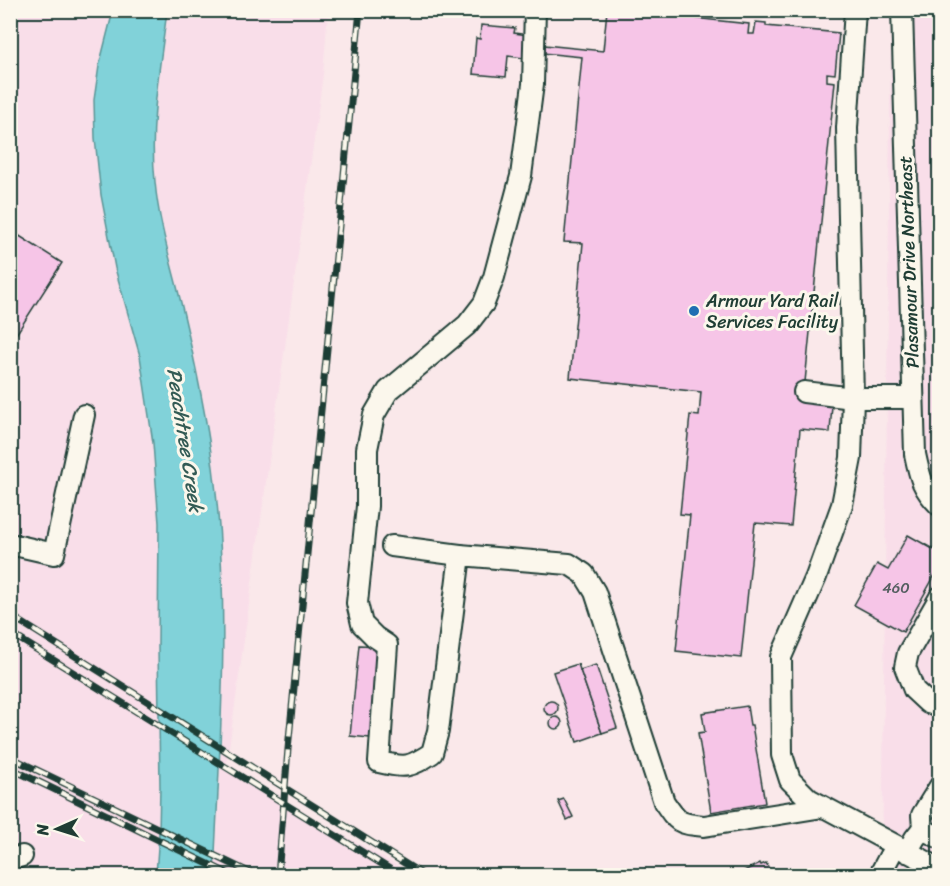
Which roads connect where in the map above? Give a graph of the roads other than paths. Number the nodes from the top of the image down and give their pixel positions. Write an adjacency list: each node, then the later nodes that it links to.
1 (535, 10): 11 (street)
2 (855, 10): 5 (street)
3 (902, 10): 6 (street, Plasamour Drive Northeast)
4 (804, 392): 5 (street)
5 (853, 398): 6 (street); 15 (street)
6 (913, 398): 8 (street, Plasamour Drive Northeast)
7 (84, 415): 9 (street)
8 (939, 506)
9 (10, 544)
10 (392, 546): 11 (street)
11 (460, 555): 15 (street)
12 (939, 597): 13 (street)
13 (939, 706)
14 (939, 786): 16 (street)
15 (823, 807): 17 (street)
16 (931, 833): 17 (street)
17 (901, 849): 18 (street); 19 (street)
18 (939, 869)
19 (879, 876)

